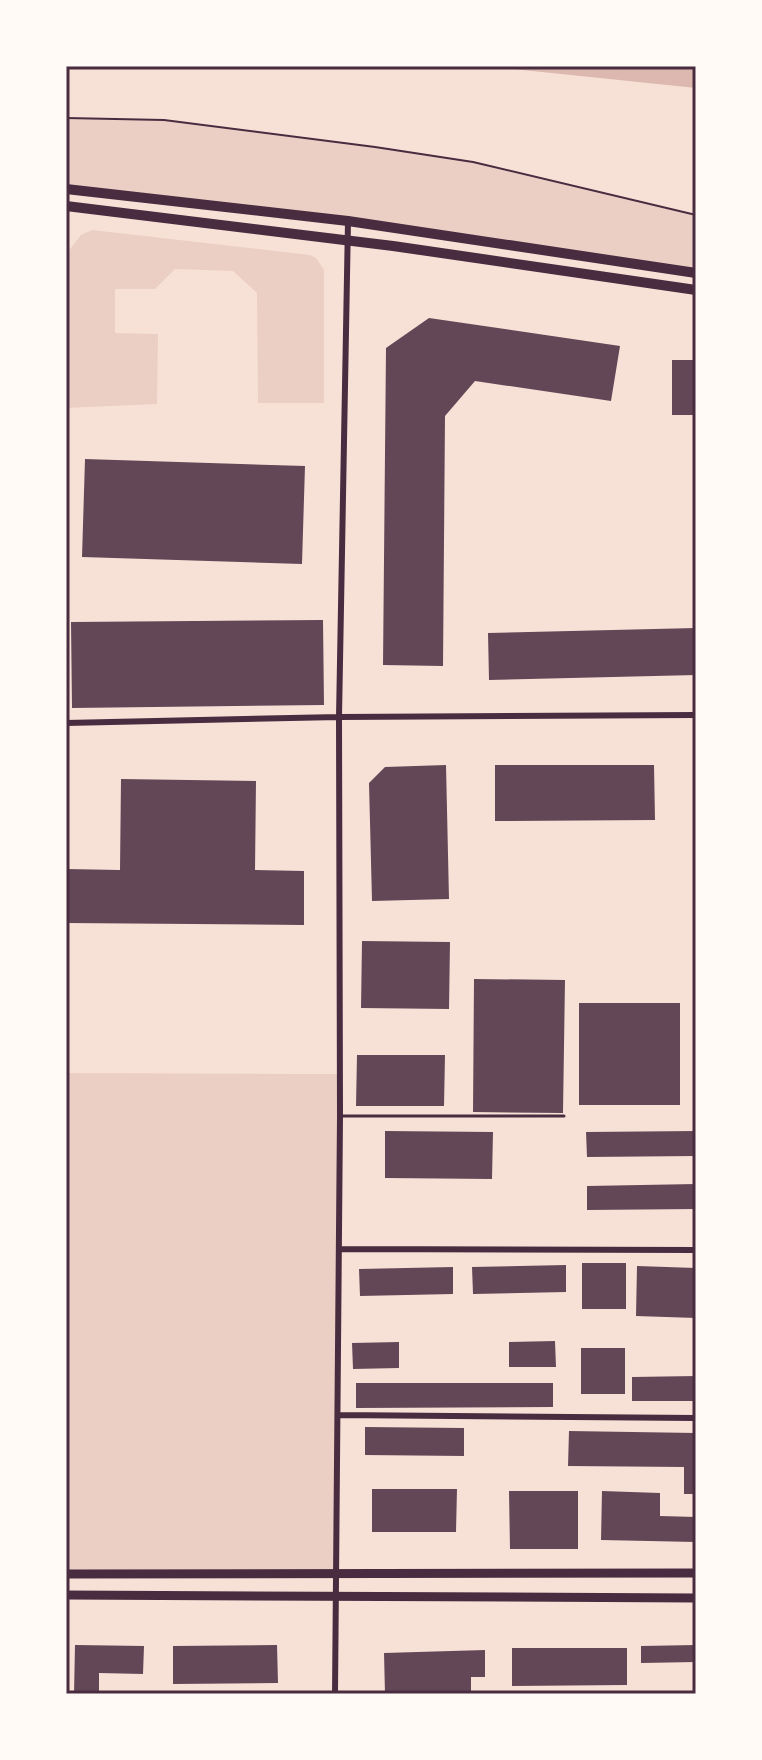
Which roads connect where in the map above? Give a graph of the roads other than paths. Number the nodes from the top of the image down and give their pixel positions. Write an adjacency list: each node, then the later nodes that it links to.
1 (66, 189): 3 (main road)
2 (66, 206): 4 (main road)
3 (348, 221): 4 (street); 5 (main road)
4 (347, 240): 6 (main road); 8 (street)
5 (696, 273)
6 (696, 290)
7 (696, 715): 8 (street)
8 (339, 717): 9 (street); 10 (street)
9 (66, 723)
10 (340, 1116): 11 (lane); 12 (street)
11 (564, 1116)
12 (339, 1249): 13 (street); 14 (street)
13 (696, 1250)
14 (338, 1415): 15 (street); 18 (street)
15 (696, 1418)
16 (696, 1573): 18 (main road)
17 (66, 1574): 18 (main road)
18 (338, 1575): 20 (street)
19 (66, 1595): 20 (main road)
20 (337, 1596): 21 (main road); 22 (street)
21 (696, 1598)
22 (335, 1694)

